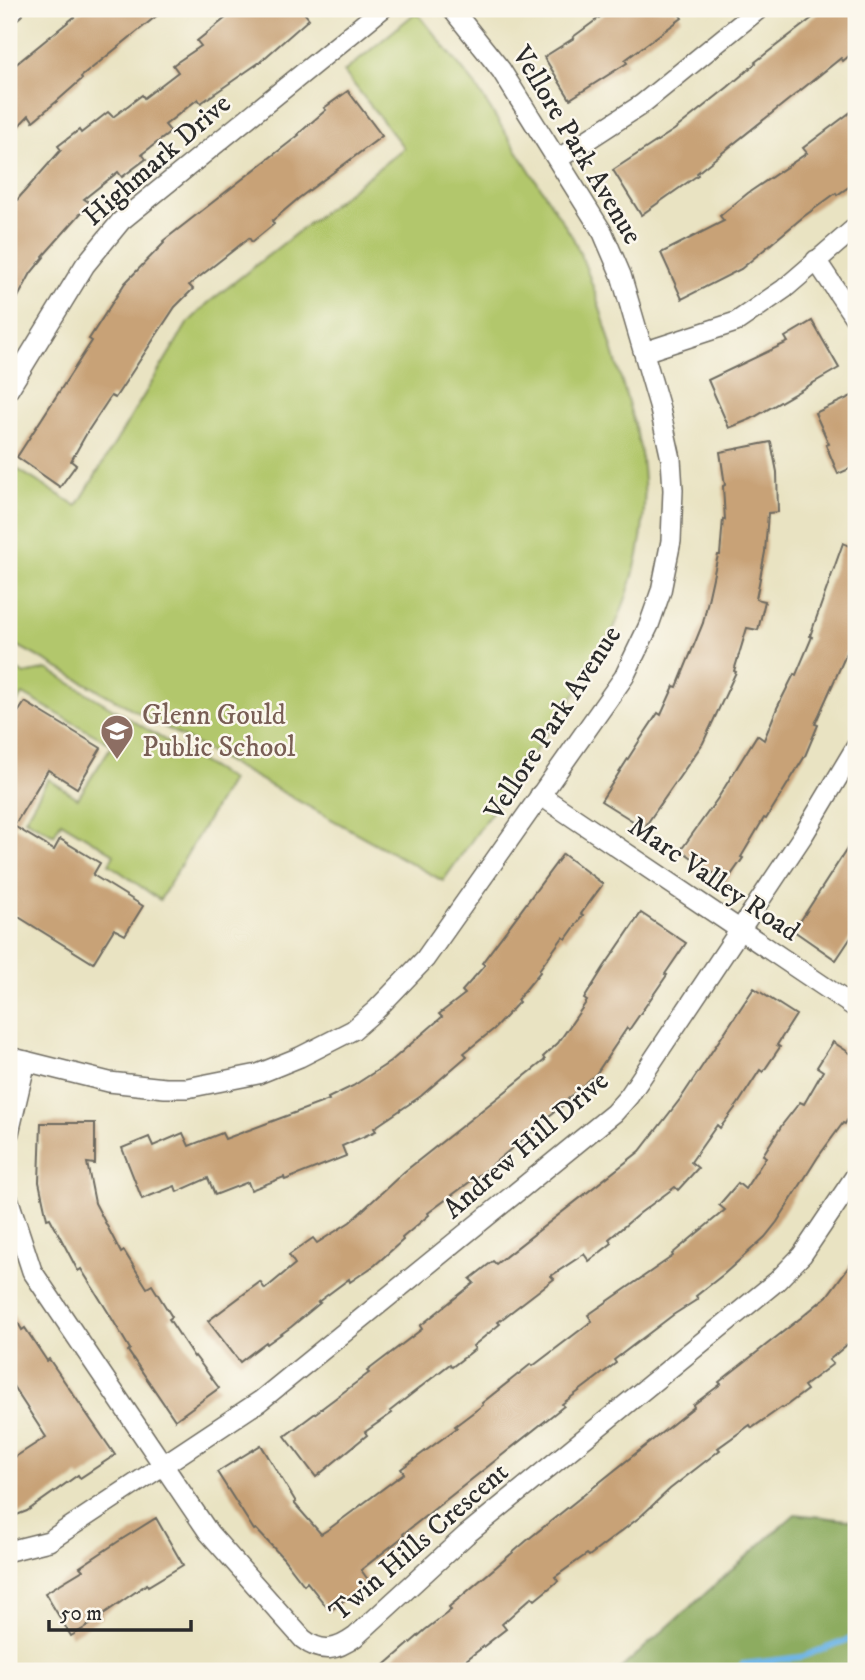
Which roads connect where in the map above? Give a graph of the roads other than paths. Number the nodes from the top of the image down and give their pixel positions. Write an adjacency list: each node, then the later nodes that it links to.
1 (14, 9): 5 (street)
2 (382, 9): 11 (street, Highmark Drive)
3 (452, 9): 6 (street, Vellore Park Avenue)
4 (759, 9): 6 (street)
5 (9, 13)
6 (558, 159): 10 (street, Vellore Park Avenue)
7 (856, 228): 8 (street)
8 (816, 260): 9 (street); 10 (street)
9 (856, 320)
10 (644, 352): 13 (street, Vellore Park Avenue)
11 (9, 389)
12 (856, 747): 14 (street, Andrew Hill Drive)
13 (540, 795): 14 (street, Marc Valley Road); 16 (street, Vellore Park Avenue)
14 (740, 930): 15 (street, Marc Valley Road); 20 (street, Andrew Hill Drive)
15 (856, 1008)
16 (17, 1059): 17 (street)
17 (9, 1133)
18 (856, 1175): 20 (street, Twin Hills Crescent)
19 (9, 1201): 20 (street, Twin Hills Crescent)
20 (164, 1464): 21 (street, Andrew Hill Drive)
21 (9, 1550)

